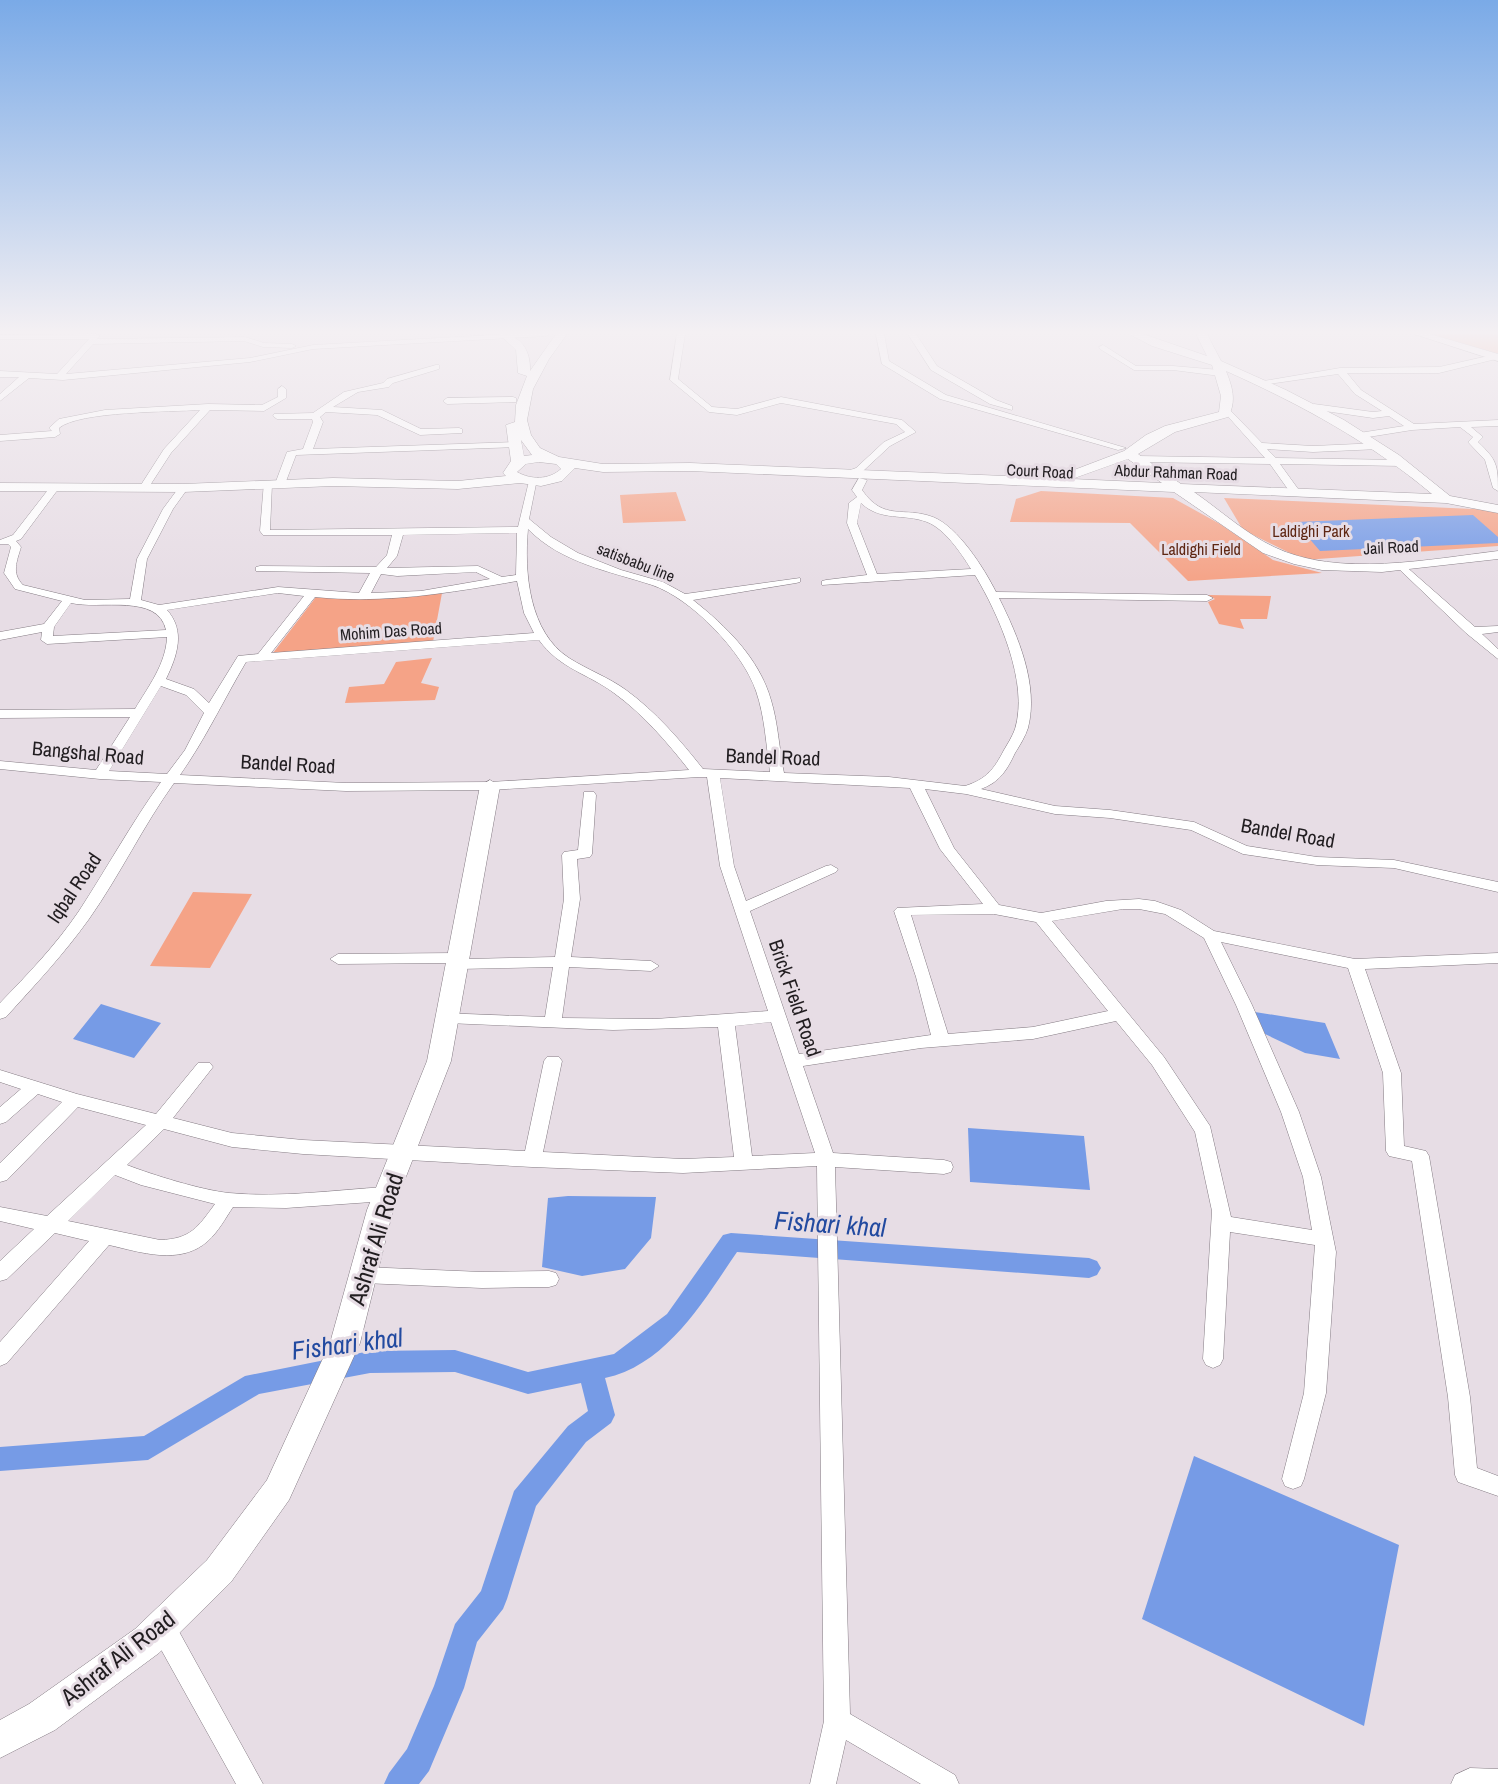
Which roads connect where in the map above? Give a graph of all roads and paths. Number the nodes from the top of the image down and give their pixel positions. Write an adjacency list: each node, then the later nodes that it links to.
1 (82, 417): 19 (street)
2 (198, 417): 38 (street)
3 (316, 417): 23 (street)
4 (390, 417): 17 (street)
5 (511, 417): 20 (main road)
6 (522, 417): 25 (main road)
7 (874, 417): 29 (street)
8 (1011, 417): 24 (street)
9 (1040, 417): 24 (street)
10 (1218, 417): 24 (main road)
11 (1234, 417): 22 (street)
12 (1332, 417): 18 (main road)
13 (1396, 417): 16 (street)
14 (1498, 423): 15 (street)
15 (1464, 426): 16 (street); 40 (street)
16 (1412, 427): 18 (street)
17 (459, 431)
18 (1362, 435): 21 (main road)
19 (0, 438)
20 (516, 445): 23 (street); 27 (main road)
21 (1379, 446): 22 (street); 28 (main road)
22 (1261, 447): 26 (street)
23 (307, 451): 35 (street)
24 (1131, 453): 26 (street); 34 (main road); 41 (main road, Jail Road)
25 (560, 461): 27 (main road); 29 (main road, Abdur Rahman Road); 30 (main road)
26 (1273, 461): 28 (street); 42 (street)
27 (518, 462): 31 (main road)
28 (1403, 464): 44 (main road)
29 (848, 474): 34 (main road, Abdur Rahman Road)
30 (559, 477): 32 (main road, Court Road); 33 (main road, Court Road)
31 (519, 479): 33 (main road, Court Road); 35 (main road, Court Road)
32 (862, 480): 43 (street); 45 (main road, Court Road)
33 (534, 481): 47 (street)
34 (1048, 483): 41 (main road, Abdur Rahman Road)
35 (273, 484): 39 (main road, Court Road); 48 (street)
36 (0, 487): 37 (main road, Court Road)
37 (54, 488): 38 (main road, Court Road); 49 (street)
38 (144, 488): 39 (main road, Court Road)
39 (183, 488): 66 (street)
40 (1498, 488): 46 (street)
41 (1179, 489): 42 (main road, Abdur Rahman Road); 45 (main road, Jail Road)
42 (1296, 493): 44 (main road, Abdur Rahman Road)
43 (861, 499): 54 (street); 56 (street)
44 (1446, 499): 46 (main road, Abdur Rahman Road)
45 (1195, 501): 51 (main road, Jail Road)
46 (1494, 508)
47 (524, 525): 48 (street); 55 (street); 63 (street, satisbabu line)
48 (398, 534): 53 (street)
49 (5, 541): 65 (street)
50 (1498, 555): 51 (main road, Jail Road)
51 (1405, 568): 70 (street)
52 (260, 569): 53 (street)
53 (377, 572): 58 (street); 62 (street)
54 (977, 572): 56 (street); 61 (street)
55 (521, 577): 58 (street); 73 (street)
56 (873, 578): 59 (street)
57 (796, 580): 63 (street)
58 (502, 581): 62 (street)
59 (826, 583)
60 (312, 593): 62 (street); 67 (street); 75 (street)
61 (992, 595): 64 (street); 87 (street)
62 (363, 597)
63 (682, 598): 83 (street, satisbabu line)
64 (1207, 598)
65 (68, 600): 66 (street); 68 (street)
66 (135, 602): 67 (street)
67 (159, 608): 71 (street)
68 (48, 627): 71 (street); 72 (street)
69 (1498, 629): 70 (street)
70 (1470, 631): 74 (street)
71 (172, 633): 76 (street)
72 (0, 636)
73 (543, 636): 75 (street, Mohim Das Road); 81 (street)
74 (1498, 655)
75 (262, 657): 79 (street, Mohim Das Road)
76 (159, 680): 77 (street); 79 (street)
77 (138, 713): 78 (street); 82 (street)
78 (0, 714)
79 (211, 714): 84 (street)
80 (0, 765): 82 (street, Bangshal Road)
81 (706, 774): 83 (street, Bandel Road); 86 (street, Bandel Road); 91 (street, Brick Field Road)
82 (100, 775): 84 (street, Bangshal Road)
83 (778, 776): 85 (street, Bandel Road)
84 (173, 778): 86 (street, Bandel Road); 101 (street, Iqbal Road)
85 (916, 785): 87 (street, Bandel Road); 92 (street)
86 (490, 786): 97 (main road, Ashraf Ali Road)
87 (966, 790): 90 (street, Bandel Road)
88 (589, 795): 98 (street)
89 (831, 869): 91 (street)
90 (1498, 887)
91 (742, 909): 103 (street, Brick Field Road)
92 (994, 909): 93 (street); 107 (street)
93 (1041, 918): 94 (street); 102 (street)
94 (1210, 935): 99 (street); 129 (street)
95 (1498, 958): 99 (street)
96 (338, 959): 97 (street)
97 (457, 961): 98 (street); 104 (main road, Ashraf Ali Road)
98 (563, 962): 100 (street); 105 (street)
99 (1355, 964): 136 (street)
100 (651, 966)
101 (0, 1013)
102 (1120, 1014): 107 (street); 126 (street)
103 (779, 1016): 106 (street); 109 (street, Brick Field Road)
104 (447, 1017): 105 (street); 116 (main road, Ashraf Ali Road)
105 (553, 1022): 106 (street)
106 (726, 1023): 119 (street)
107 (941, 1040): 109 (street)
108 (553, 1061): 118 (street)
109 (795, 1061): 117 (street, Brick Field Road)
110 (204, 1067): 115 (street)
111 (0, 1076): 112 (street)
112 (35, 1087): 113 (street); 114 (street)
113 (75, 1100): 115 (street); 122 (street)
114 (0, 1117)
115 (160, 1122): 116 (street); 120 (street)
116 (405, 1151): 118 (street); 123 (main road, Ashraf Ali Road)
117 (826, 1159): 119 (street); 121 (street); 138 (street, Brick Field Road)
118 (532, 1160): 119 (street)
119 (744, 1163)
120 (114, 1167): 124 (street); 127 (street)
121 (944, 1167)
122 (0, 1175)
123 (386, 1194): 124 (street); 131 (main road, Ashraf Ali Road)
124 (228, 1200): 128 (street)
125 (0, 1214): 127 (street)
126 (1221, 1222): 129 (street); 134 (street)
127 (52, 1226): 128 (street); 130 (street)
128 (104, 1237): 133 (street)
129 (1323, 1239): 135 (street)
130 (0, 1273)
131 (363, 1275): 132 (street); 137 (main road, Ashraf Ali Road)
132 (549, 1279)
133 (0, 1357)
134 (1213, 1359)
135 (1293, 1479)
136 (1498, 1486)
137 (162, 1626): 139 (main road, Ashraf Ali Road); 141 (street)
138 (837, 1721): 142 (street, Brick Field Road); 143 (street)
139 (0, 1740)
140 (1498, 1782): 144 (street)
141 (250, 1784)
142 (823, 1784)
143 (946, 1784)
144 (1464, 1784)

